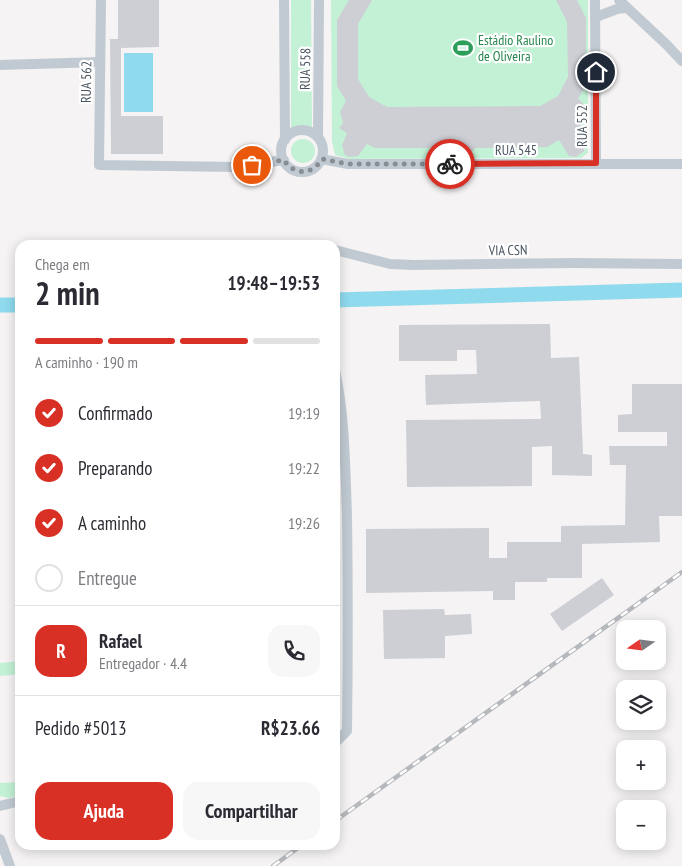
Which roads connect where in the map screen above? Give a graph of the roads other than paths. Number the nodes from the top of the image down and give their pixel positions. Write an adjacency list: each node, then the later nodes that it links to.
1 (101, 0): 8 (street, RUA 562)
2 (284, 0): 11 (street)
3 (319, 0): 10 (street, RUA 558)
4 (596, 0): 6 (street, RUA 552)
5 (622, 4): 6 (street); 7 (street)
6 (596, 17): 14 (street, RUA 552)
7 (682, 61)
8 (100, 62): 9 (street); 13 (street, RUA 562)
9 (0, 65)
10 (318, 138): 11 (street); 12 (street)
11 (285, 140): 13 (street)
12 (322, 159): 13 (street); 14 (street, RUA 545)
13 (284, 160)
14 (596, 163): 15 (street, RUA 545)
15 (682, 164)
16 (340, 251): 17 (street, VIA CSN)
17 (682, 264)
18 (340, 392): 19 (street)
19 (340, 738)
20 (15, 802): 21 (street)
21 (0, 806)
22 (0, 839): 23 (street)
23 (10, 866)

